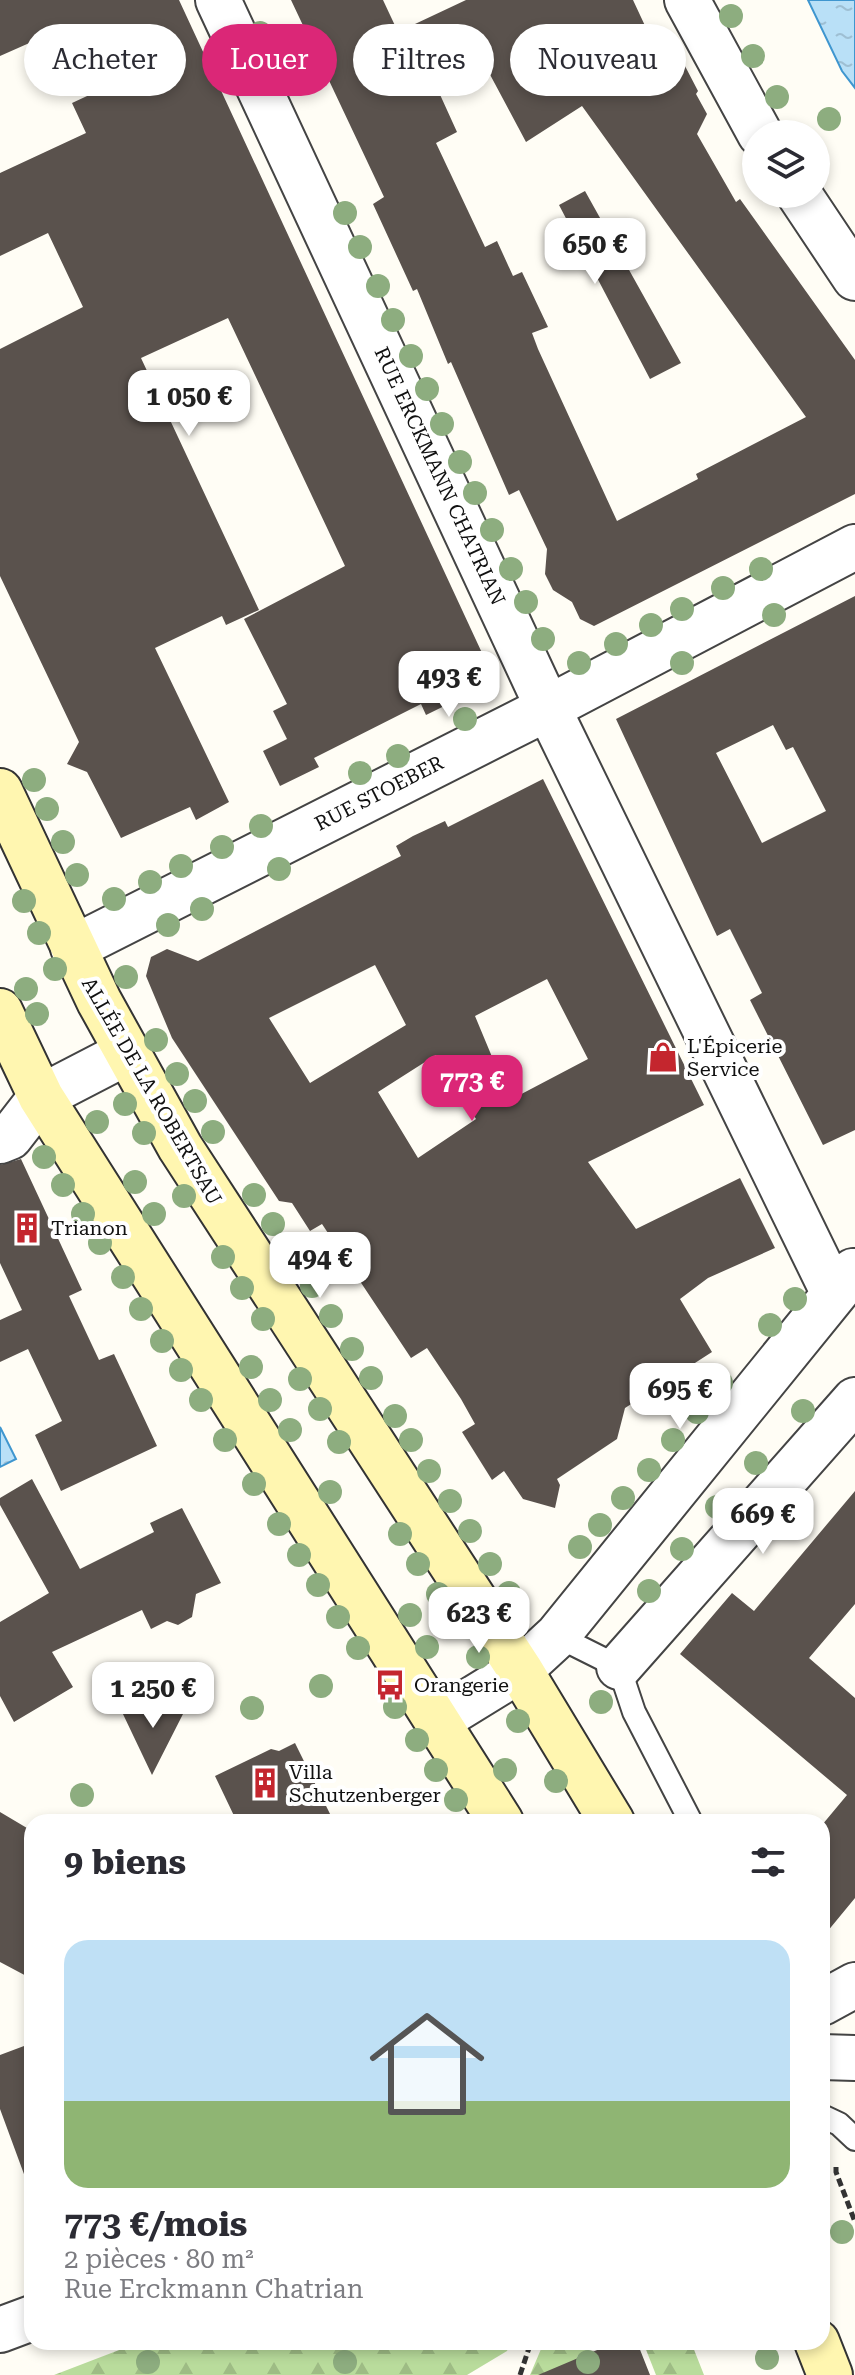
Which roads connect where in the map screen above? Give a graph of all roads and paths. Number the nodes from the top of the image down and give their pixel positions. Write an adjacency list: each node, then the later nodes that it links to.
1 (218, 0): 7 (street, RUE ERCKMANN CHATRIAN)
2 (687, 0): 3 (street)
3 (752, 120)
4 (808, 208): 5 (street)
5 (855, 278)
6 (855, 547): 7 (street, RUE STOEBER)
7 (548, 708): 9 (street, RUE STOEBER); 14 (street, RUE ERCKMANN CHATRIAN)
8 (0, 791): 9 (main road, ALLÉE DE LA ROBERTSAU)
9 (73, 948): 11 (main road, ALLÉE DE LA ROBERTSAU)
10 (0, 1011): 12 (main road)
11 (126, 1053): 12 (street); 18 (main road, ALLÉE DE LA ROBERTSAU)
12 (21, 1095): 13 (street); 19 (main road)
13 (0, 1141)
14 (845, 1282): 16 (street)
15 (855, 1400): 17 (street)
16 (557, 1636): 17 (lane); 18 (street)
17 (619, 1667): 22 (lane)
18 (520, 1670): 19 (street); 21 (main road, ALLÉE DE LA ROBERTSAU)
19 (437, 1721): 20 (main road)
20 (496, 1814)
21 (607, 1814)
22 (687, 1814)
23 (855, 1985): 24 (street)
24 (830, 1999)
25 (830, 2057): 26 (street)
26 (855, 2058)
27 (830, 2120): 28 (lane)
28 (855, 2139)
29 (24, 2321): 30 (street)
30 (0, 2330)
31 (528, 2350): 33 (path)
32 (820, 2350): 34 (main road)
33 (520, 2375)
34 (830, 2375)

